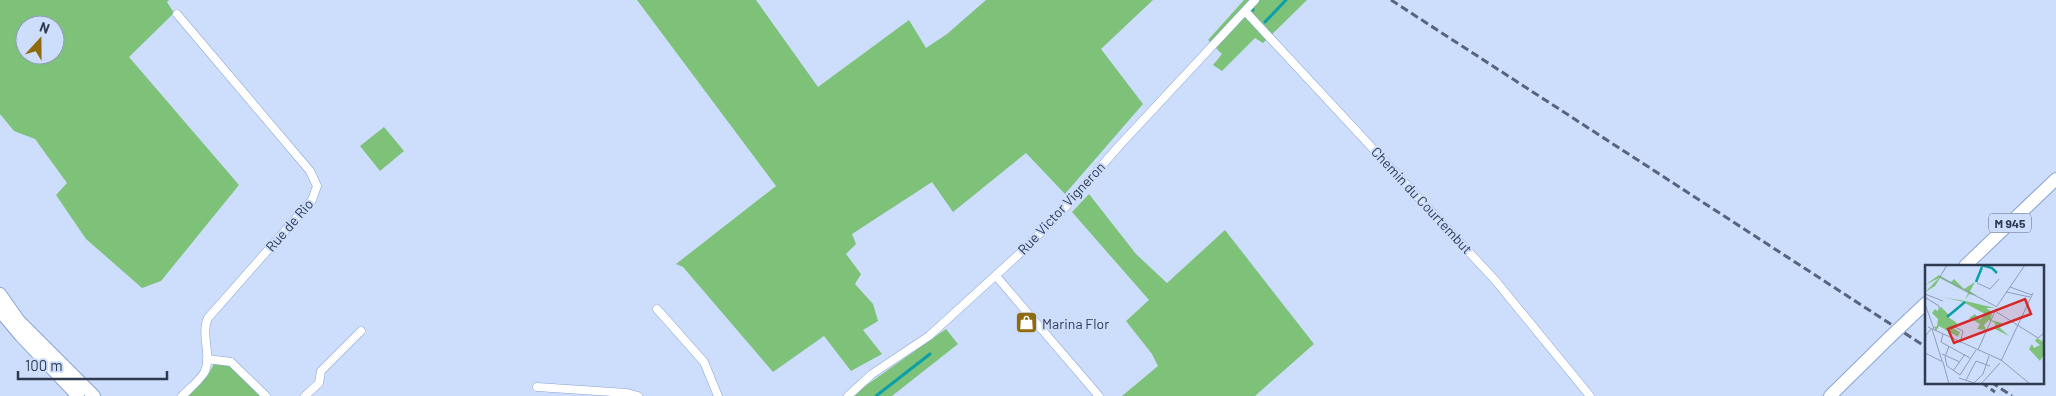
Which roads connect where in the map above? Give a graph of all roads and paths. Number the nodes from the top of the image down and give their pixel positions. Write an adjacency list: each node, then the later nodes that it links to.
1 (1255, 0): 2 (street, Rue Victor Vigneron)
2 (1245, 11): 6 (street, Rue Victor Vigneron); 23 (street, Chemin du Courtembut)
3 (177, 14): 12 (street, Rue de Rio)
4 (2056, 179): 5 (main road, M 945)
5 (1966, 265)
6 (996, 276): 21 (street, Rue Victor Vigneron); 22 (street)
7 (0, 294): 15 (main road)
8 (1925, 304): 24 (main road, bridge)
9 (657, 309): 20 (street)
10 (0, 311): 14 (main road)
11 (361, 331): 18 (street)
12 (207, 359): 16 (street, Rue de Rio); 17 (street)
13 (537, 387): 19 (street)
14 (78, 396)
15 (94, 396)
16 (182, 396)
17 (266, 396)
18 (305, 396)
19 (638, 396)
20 (718, 396)
21 (848, 396)
22 (1099, 396)
23 (1590, 396)
24 (1830, 396)

